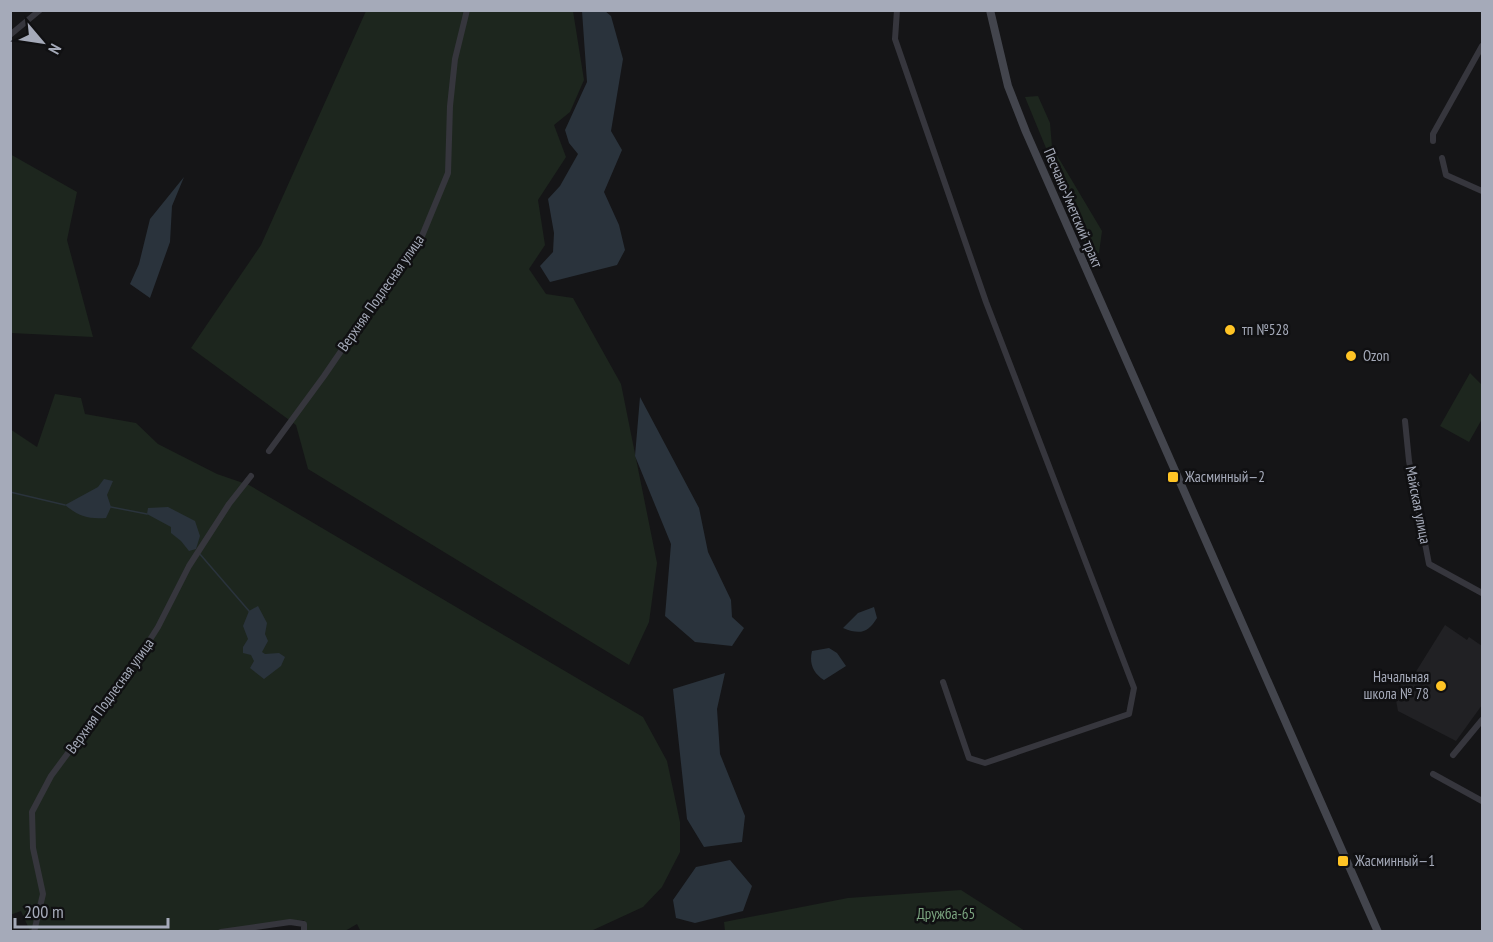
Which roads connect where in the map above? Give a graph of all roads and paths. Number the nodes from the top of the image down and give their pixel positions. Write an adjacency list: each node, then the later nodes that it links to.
1 (40, 10): 5 (street)
2 (467, 10): 11 (street, Верхняя Подлесная улица)
3 (897, 10): 14 (street)
4 (990, 10): 22 (main road, Песчано-Уметский тракт)
5 (10, 35)
6 (1482, 46): 7 (street)
7 (1433, 141)
8 (1442, 158): 9 (street)
9 (1482, 191)
10 (1405, 421): 13 (street, Майская улица)
11 (268, 452)
12 (251, 476): 19 (street, Верхняя Подлесная улица)
13 (1482, 593)
14 (943, 682)
15 (1482, 720): 16 (street)
16 (1453, 755)
17 (1433, 774): 18 (street)
18 (1482, 801)
19 (34, 932)
20 (221, 932): 21 (street)
21 (304, 932)
22 (1378, 932)

